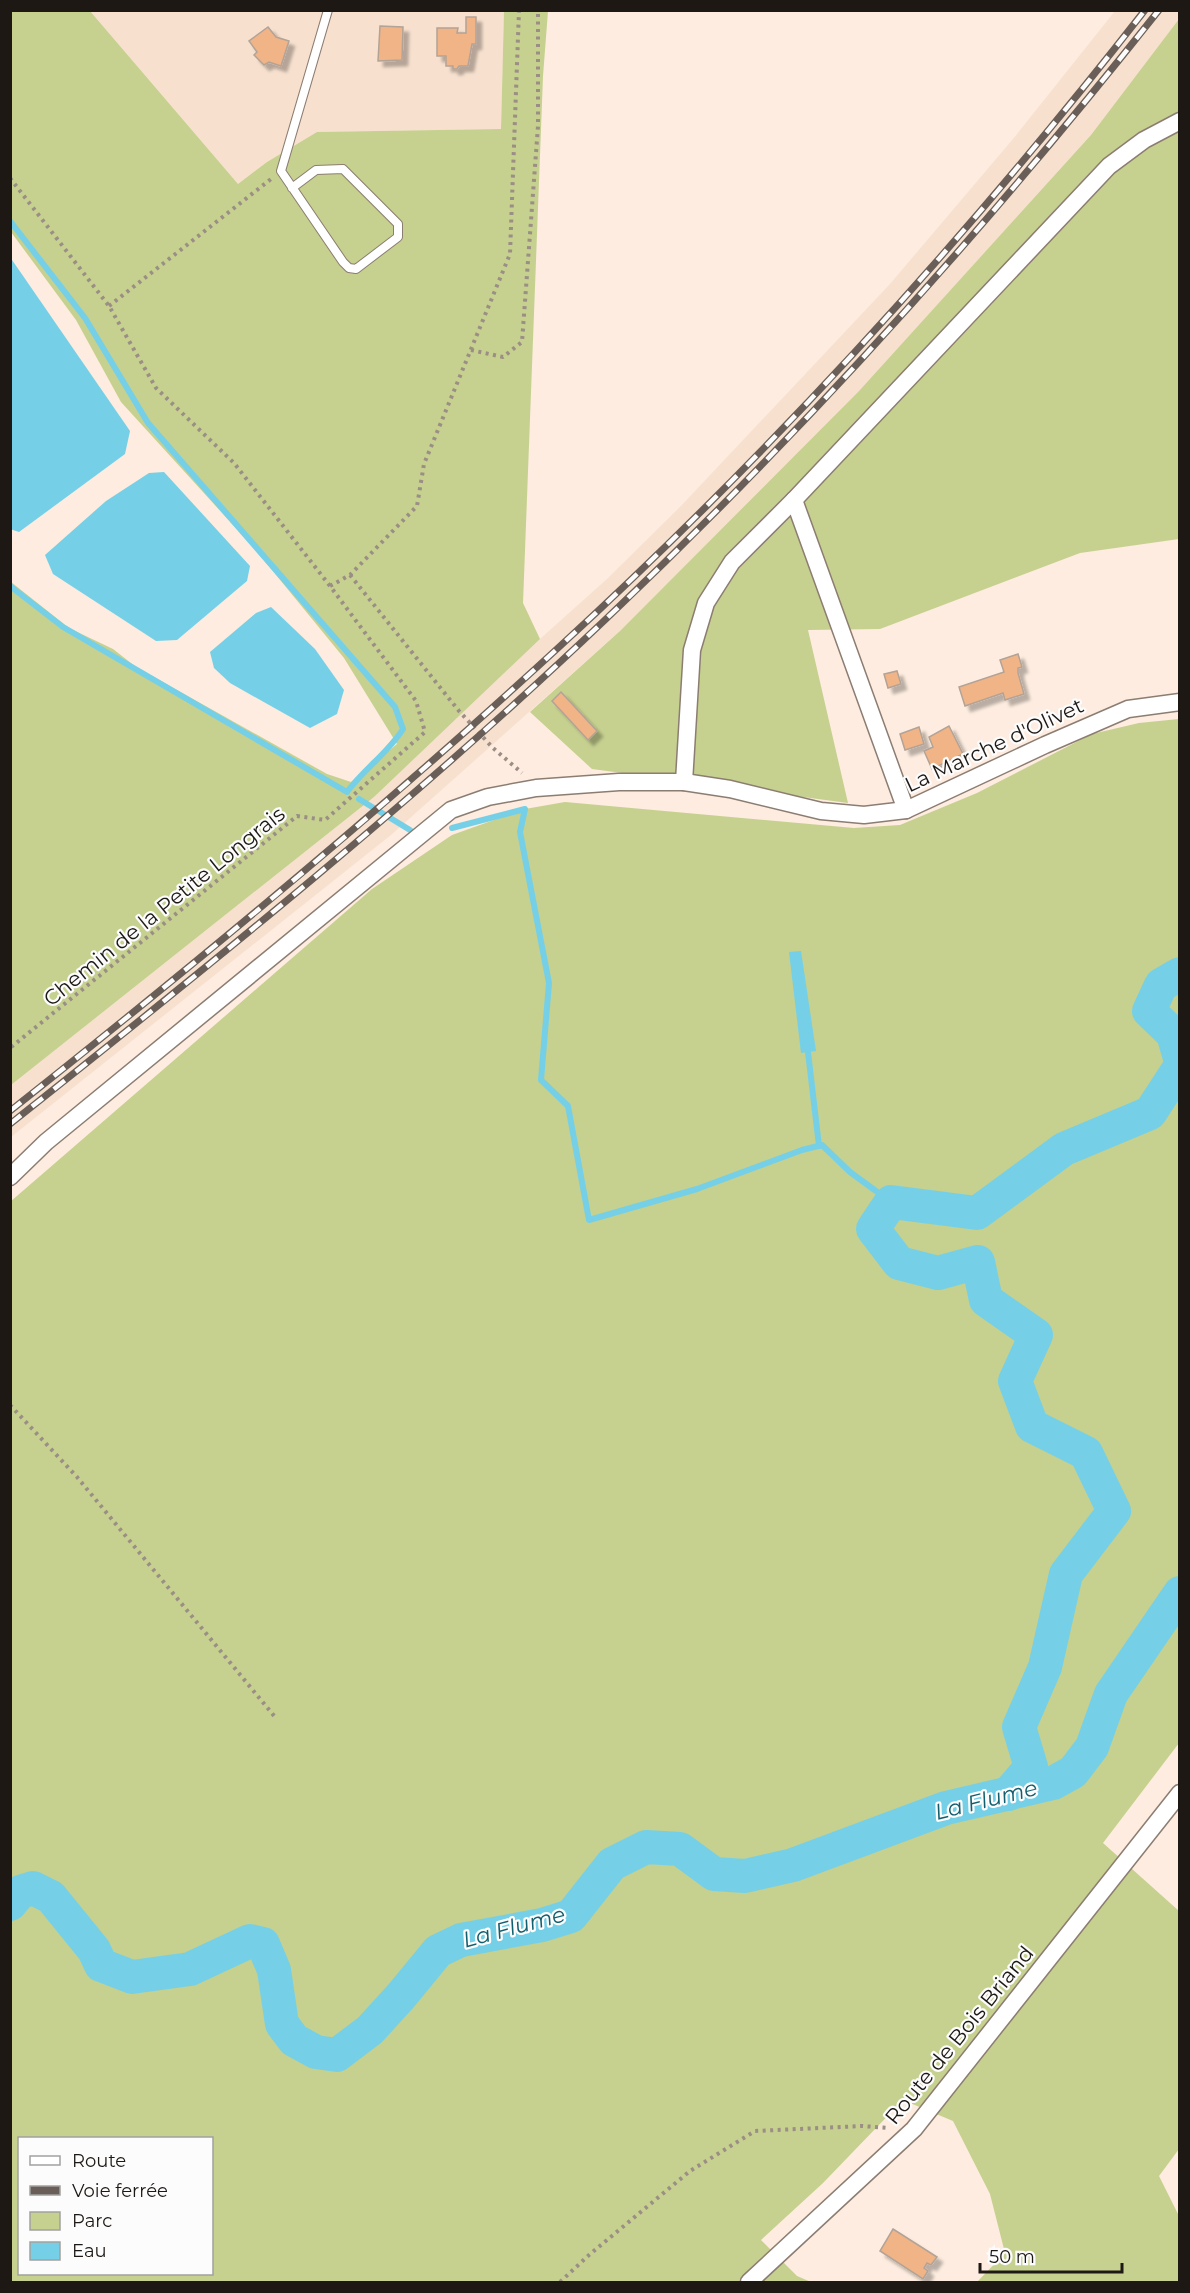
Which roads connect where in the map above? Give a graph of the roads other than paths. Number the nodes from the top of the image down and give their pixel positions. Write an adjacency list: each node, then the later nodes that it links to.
1 (328, 10): 3 (lane)
2 (1179, 121): 4 (street)
3 (292, 188): 3 (lane)
4 (794, 500): 6 (street); 7 (street)
5 (1179, 702): 7 (street, La Marche d'Olivet)
6 (684, 782): 7 (street, La Marche d'Olivet); 8 (street, La Marche d'Olivet)
7 (906, 810)
8 (10, 1177)
9 (1179, 1793): 10 (street, Route de Bois Briand)
10 (749, 2283)

